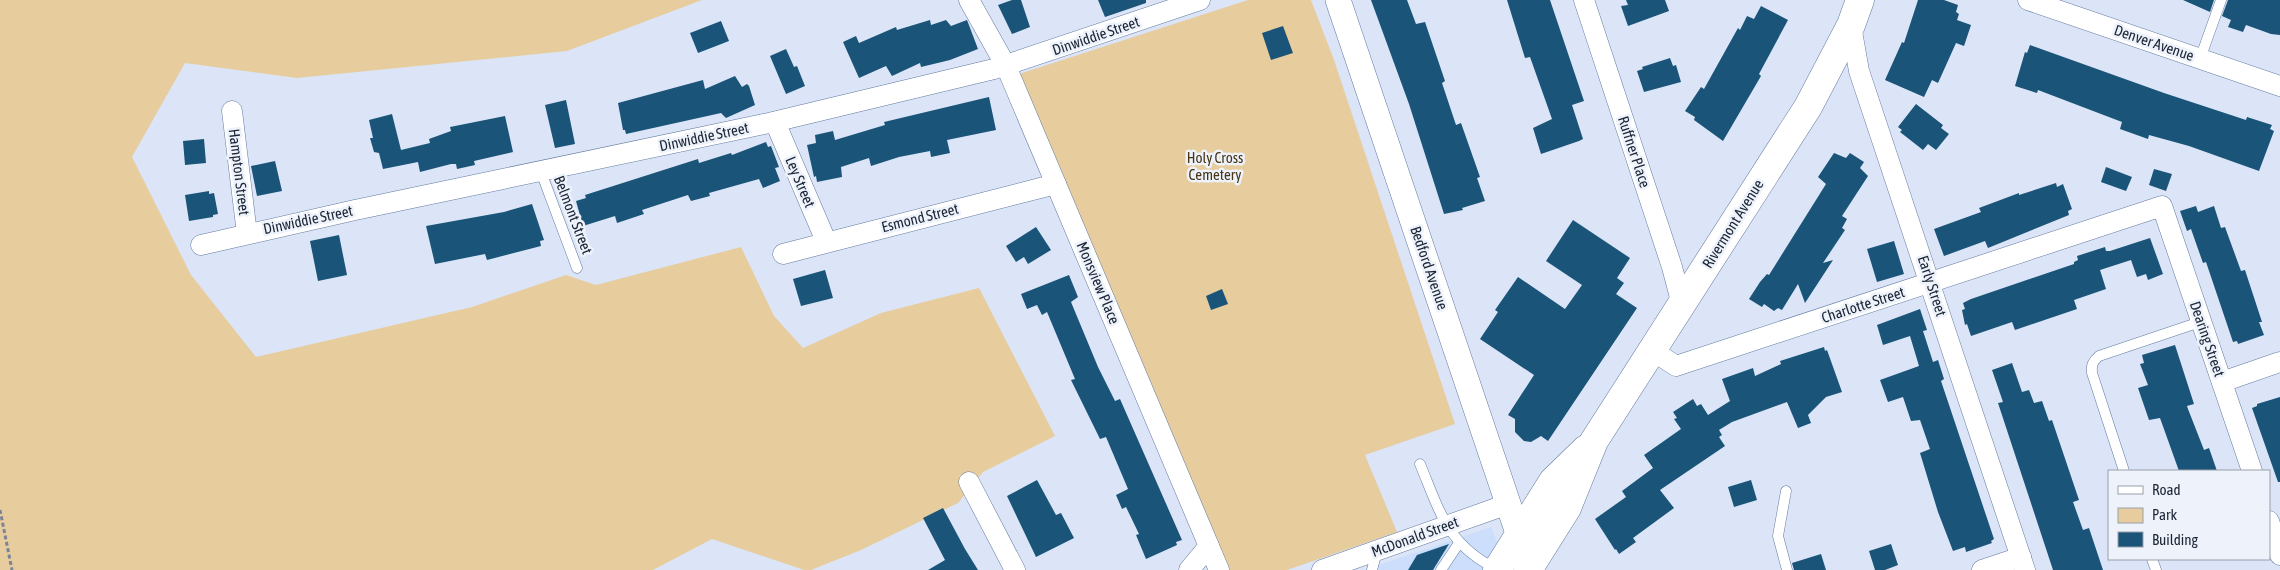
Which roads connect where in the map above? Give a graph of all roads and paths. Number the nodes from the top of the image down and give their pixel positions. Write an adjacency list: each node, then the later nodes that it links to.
1 (969, 0): 9 (street, Monsview Place)
2 (1200, 0): 9 (street, Dinwiddie Street)
3 (1338, 0): 33 (street, Bedford Avenue)
4 (1584, 0): 22 (street, Ruffner Place)
5 (2030, 0): 8 (street, Denver Avenue)
6 (2221, 0): 8 (lane)
7 (1852, 8): 21 (street, Early Street); 22 (main road, Rivermont Avenue)
8 (2200, 59): 10 (street, Denver Avenue)
9 (1006, 66): 12 (street, Dinwiddie Street); 14 (street, Monsview Place)
10 (2280, 86)
11 (232, 111): 16 (street, Hampton Street)
12 (775, 122): 13 (street, Dinwiddie Street); 17 (street, Ley Street)
13 (541, 172): 16 (street, Dinwiddie Street); 20 (lane, Belmont Street)
14 (1056, 184): 17 (street, Esmond Street); 39 (street, Monsview Place)
15 (2162, 206): 21 (street, Charlotte Street); 23 (street, Dearing Street)
16 (247, 234): 18 (street, Dinwiddie Street)
17 (826, 241): 19 (street, Esmond Street)
18 (201, 245)
19 (784, 254)
20 (577, 268)
21 (1931, 282): 24 (street, Charlotte Street); 42 (street, Early Street)
22 (1682, 305): 24 (main road, Rivermont Avenue)
23 (2200, 322): 26 (street, Dearing Street); 29 (lane)
24 (1653, 351): 27 (main road, Rivermont Avenue)
25 (2280, 362): 26 (street)
26 (2222, 382): 30 (street, Dearing Street)
27 (1586, 449): 37 (main road, Rivermont Avenue); 44 (main road, Rivermont Avenue)
28 (1420, 464): 36 (lane)
29 (2124, 470)
30 (2252, 470)
31 (969, 482): 46 (street)
32 (1786, 492): 51 (lane)
33 (1508, 504): 36 (street, McDonald Street); 37 (street, Bedford Avenue)
34 (0, 510): 45 (path)
35 (2270, 524): 40 (street)
36 (1446, 526): 38 (lane); 41 (street, McDonald Street)
37 (1519, 536): 43 (main road, Rivermont Avenue)
38 (1459, 543): 43 (lane); 50 (lane)
39 (1209, 546): 47 (street); 48 (street, Monsview Place)
40 (2280, 555)
41 (1374, 560): 49 (street, McDonald Street)
42 (2023, 563): 52 (street)
43 (1488, 568)
44 (1529, 569)
45 (12, 570)
46 (1015, 570)
47 (1189, 570)
48 (1219, 570)
49 (1322, 570)
50 (1441, 570)
51 (1787, 570)
52 (1982, 570)

